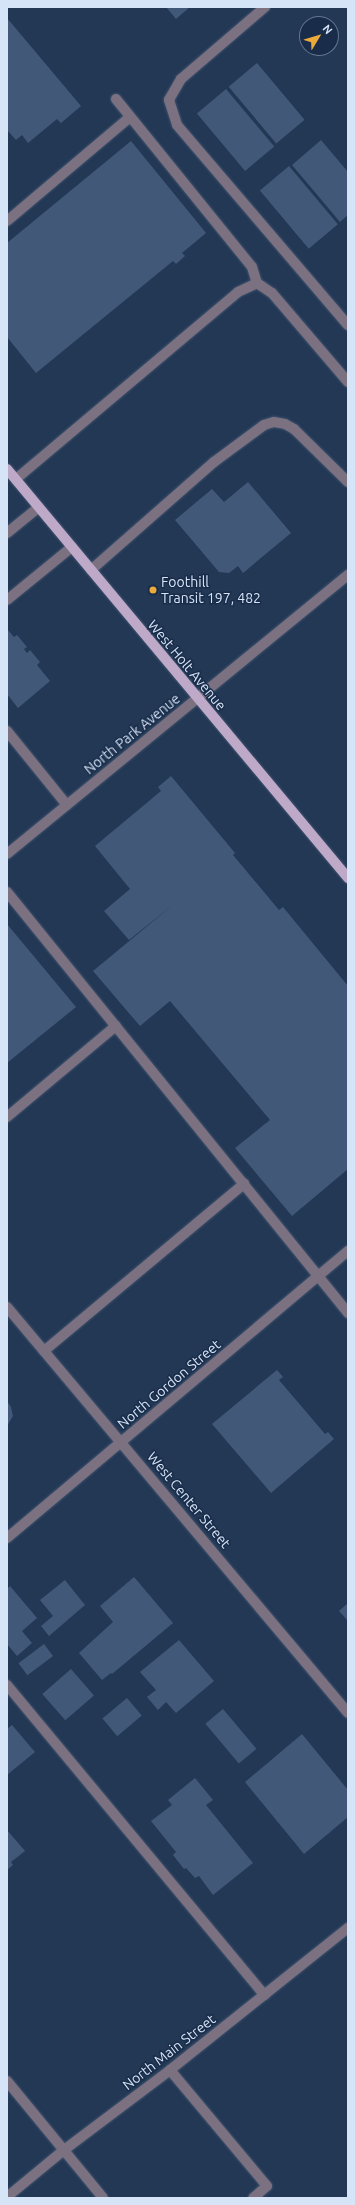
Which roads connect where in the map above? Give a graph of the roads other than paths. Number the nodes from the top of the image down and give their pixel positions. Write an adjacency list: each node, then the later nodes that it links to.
1 (266, 7): 6 (street)
2 (116, 99): 3 (street)
3 (130, 117): 4 (street); 5 (street)
4 (7, 220)
5 (257, 284): 7 (street); 9 (street)
6 (348, 326)
7 (348, 382)
8 (7, 469): 9 (main road, West Holt Avenue)
9 (16, 479): 11 (main road, West Holt Avenue)
10 (348, 482): 14 (street)
11 (39, 507): 12 (street); 13 (main road, West Holt Avenue)
12 (7, 533)
13 (72, 547): 14 (main road, West Holt Avenue); 16 (street)
14 (91, 570): 17 (main road, West Holt Avenue)
15 (348, 575): 17 (street, North Park Avenue)
16 (7, 600)
17 (197, 699): 19 (street, North Park Avenue); 21 (main road, West Holt Avenue)
18 (7, 731): 19 (street)
19 (68, 805): 20 (street, North Park Avenue)
20 (7, 854)
21 (348, 878)
22 (7, 892): 23 (street)
23 (116, 1026): 24 (street); 25 (street)
24 (7, 1117)
25 (244, 1184): 27 (street); 30 (street)
26 (348, 1251): 27 (street, North Gordon Street)
27 (319, 1276): 29 (street); 31 (street, North Gordon Street)
28 (7, 1307): 30 (street, West Center Street)
29 (348, 1313)
30 (44, 1351): 31 (street, West Center Street)
31 (122, 1443): 32 (street, North Gordon Street); 34 (street, West Center Street)
32 (7, 1538)
33 (7, 1685): 36 (street)
34 (348, 1713)
35 (348, 1928): 36 (street, North Main Street)
36 (264, 1995): 37 (street, North Main Street)
37 (170, 2070): 39 (street, North Main Street); 42 (street)
38 (7, 2081): 39 (street)
39 (64, 2150): 40 (street, North Main Street); 41 (street)
40 (7, 2197)
41 (103, 2198)
42 (253, 2198)

